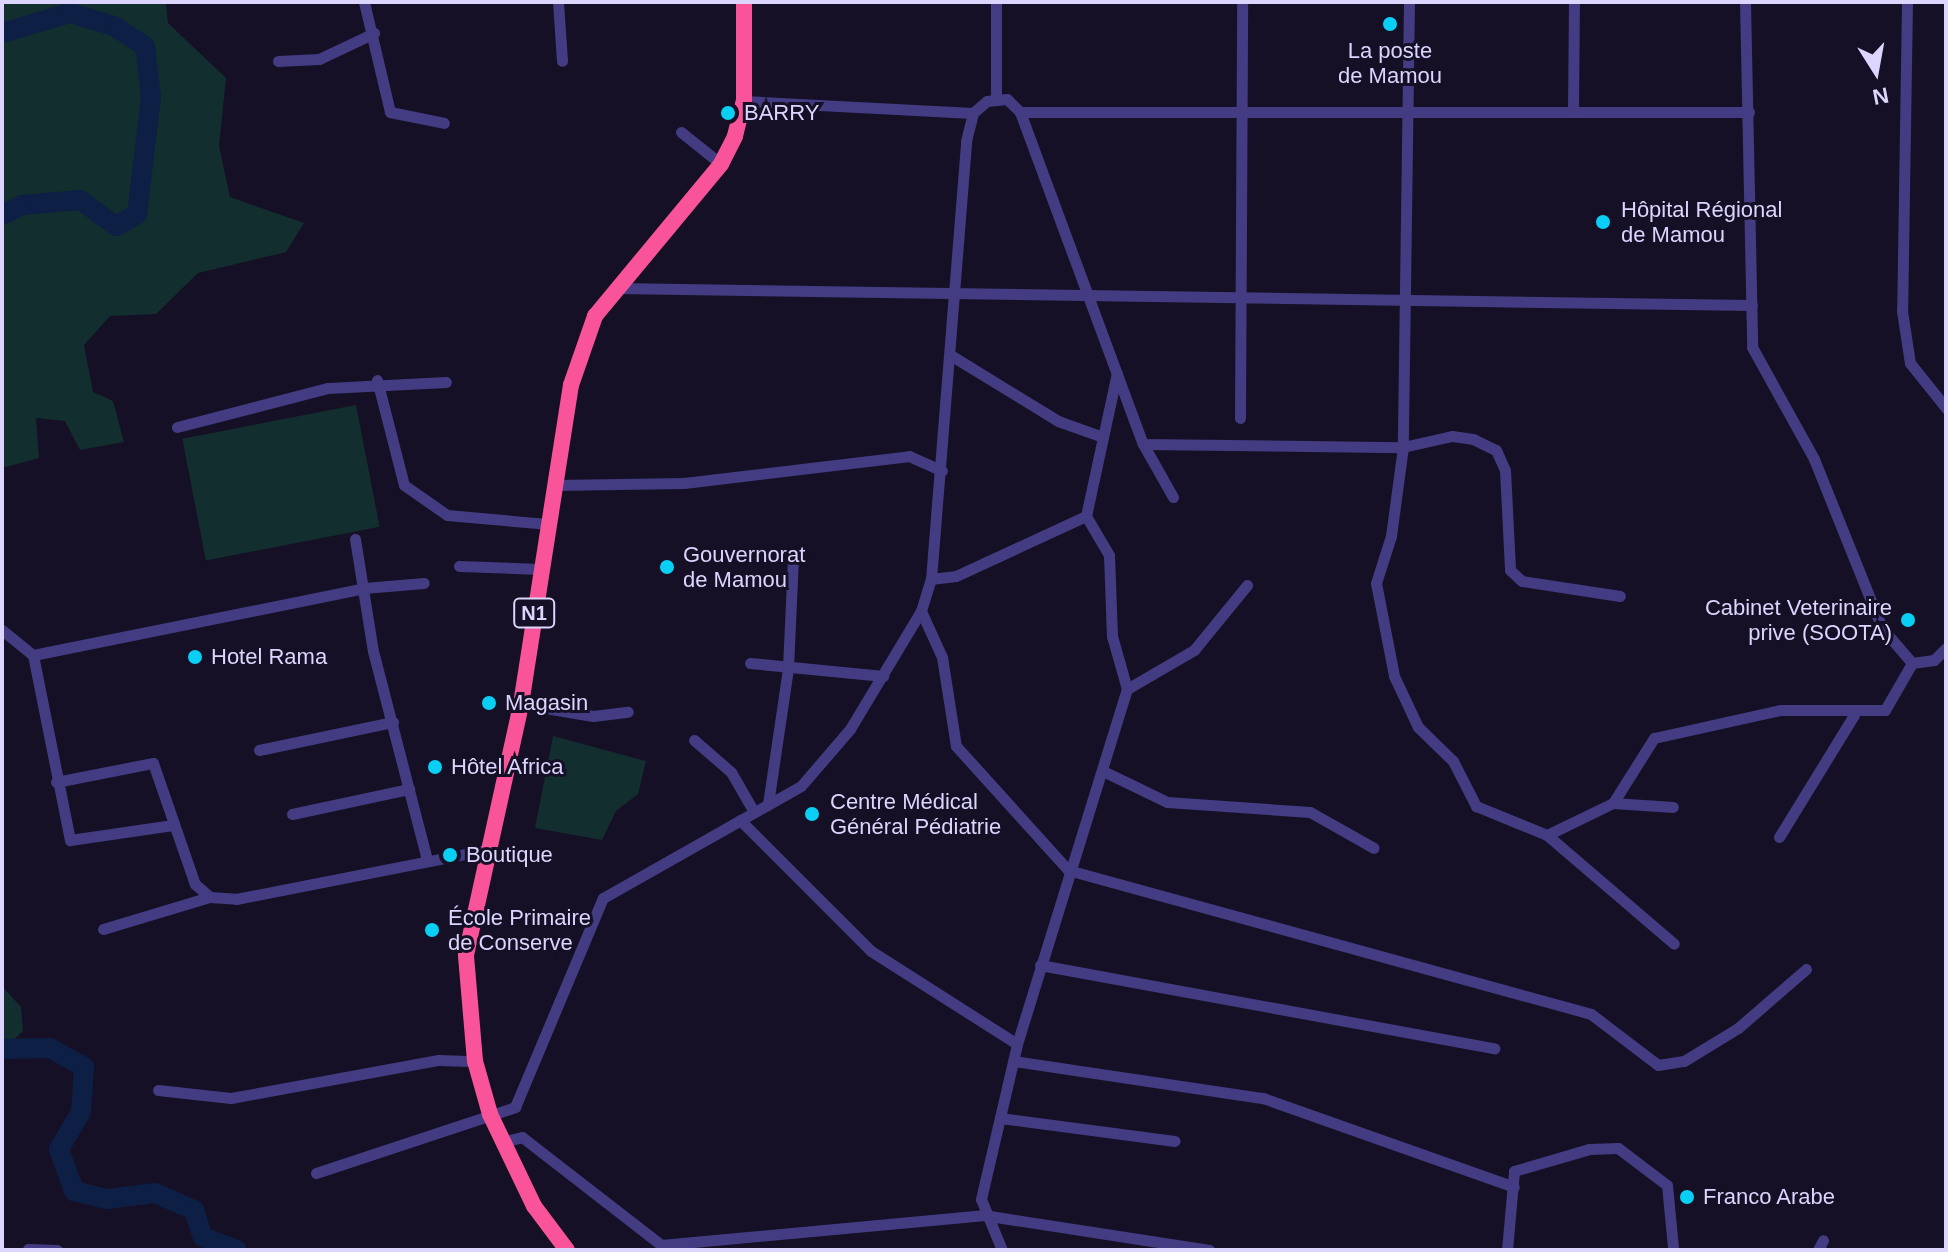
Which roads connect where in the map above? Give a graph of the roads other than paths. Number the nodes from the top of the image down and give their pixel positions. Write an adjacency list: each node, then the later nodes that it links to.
1 (364, 2): 10 (street)
2 (558, 2): 12 (street)
3 (744, 2): 14 (highway, N1)
4 (996, 2): 13 (street)
5 (1242, 2): 16 (street)
6 (1409, 2): 17 (street)
7 (1574, 2): 18 (street)
8 (1745, 2): 19 (street)
9 (1907, 2): 34 (street)
10 (374, 33): 11 (street); 21 (street)
11 (278, 61)
12 (562, 61)
13 (996, 98): 15 (street); 20 (street)
14 (744, 101): 20 (street); 23 (highway, N1)
15 (1020, 112): 16 (street); 26 (street)
16 (1242, 112): 17 (street); 27 (street)
17 (1406, 112): 18 (street); 28 (street)
18 (1573, 112): 19 (street)
19 (1749, 112): 29 (street)
20 (973, 113): 25 (street)
21 (444, 123)
22 (681, 132): 23 (street)
23 (721, 164): 24 (highway, N1)
24 (615, 288): 25 (street); 41 (highway, N1)
25 (955, 294): 26 (street); 30 (street)
26 (1093, 294): 27 (street); 31 (street)
27 (1241, 295): 28 (street); 35 (street)
28 (1405, 298): 29 (street); 39 (street)
29 (1752, 305): 59 (street)
30 (952, 356): 37 (street); 40 (street)
31 (1118, 371): 37 (street); 38 (street)
32 (377, 380): 33 (street); 36 (street); 44 (street)
33 (446, 382)
34 (1946, 408)
35 (1240, 418)
36 (177, 427)
37 (1100, 436): 43 (street)
38 (1143, 444): 39 (street); 42 (street)
39 (1403, 447): 53 (street); 79 (street)
40 (942, 471): 41 (street); 49 (street)
41 (555, 485): 44 (highway, N1)
42 (1173, 497)
43 (1086, 516): 49 (street); 62 (street)
44 (547, 524): 48 (highway, N1)
45 (355, 539): 52 (street)
46 (793, 557): 60 (street)
47 (459, 566): 48 (street)
48 (540, 569): 63 (highway, N1)
49 (931, 579): 54 (street)
50 (424, 583): 52 (street)
51 (1247, 585): 62 (street)
52 (364, 588): 57 (street); 66 (street)
53 (1620, 596)
54 (921, 611): 61 (street); 84 (street)
55 (2, 630): 57 (street)
56 (1946, 648): 59 (street)
57 (33, 655): 70 (street)
58 (750, 663): 60 (street)
59 (1912, 663): 65 (street)
60 (788, 668): 61 (street); 73 (street)
61 (883, 676): 73 (street)
62 (1127, 689): 69 (street)
63 (521, 704): 64 (street); 82 (highway, N1)
64 (628, 712)
65 (1854, 715): 72 (street); 80 (street)
66 (393, 722): 68 (street); 71 (street)
67 (694, 740): 75 (street)
68 (259, 750)
69 (1105, 772): 81 (street); 84 (street)
70 (56, 782): 78 (street); 78 (street)
71 (409, 789): 76 (street); 83 (street)
72 (1613, 803): 74 (street); 79 (street)
73 (768, 804): 75 (street)
74 (1673, 807)
75 (754, 812): 77 (street)
76 (292, 814)
77 (740, 820): 90 (street); 95 (street)
78 (173, 825): 85 (street)
79 (1547, 835): 87 (street)
80 (1779, 837)
81 (1374, 848)
82 (486, 850): 83 (street); 92 (highway, N1)
83 (427, 860): 85 (street)
84 (1068, 870): 88 (street); 89 (street)
85 (210, 897): 86 (street)
86 (103, 929)
87 (1674, 944)
88 (1040, 965): 90 (street); 91 (street)
89 (1806, 969)
90 (1017, 1044): 93 (street)
91 (1494, 1048)
92 (475, 1061): 94 (street); 95 (highway, N1)
93 (1014, 1061): 96 (street); 100 (street)
94 (158, 1090)
95 (490, 1114): 98 (highway, N1); 99 (street)
96 (1000, 1118): 97 (street); 101 (street)
97 (1174, 1141)
98 (501, 1142): 102 (street); 106 (highway, N1)
99 (316, 1173)
100 (1514, 1187): 103 (street); 109 (street)
101 (983, 1215): 102 (street); 107 (street); 108 (street)
102 (665, 1247)
103 (1673, 1247)
104 (28, 1249): 105 (street)
105 (57, 1250)
106 (567, 1250)
107 (1002, 1250)
108 (1209, 1250)
109 (1507, 1250)

